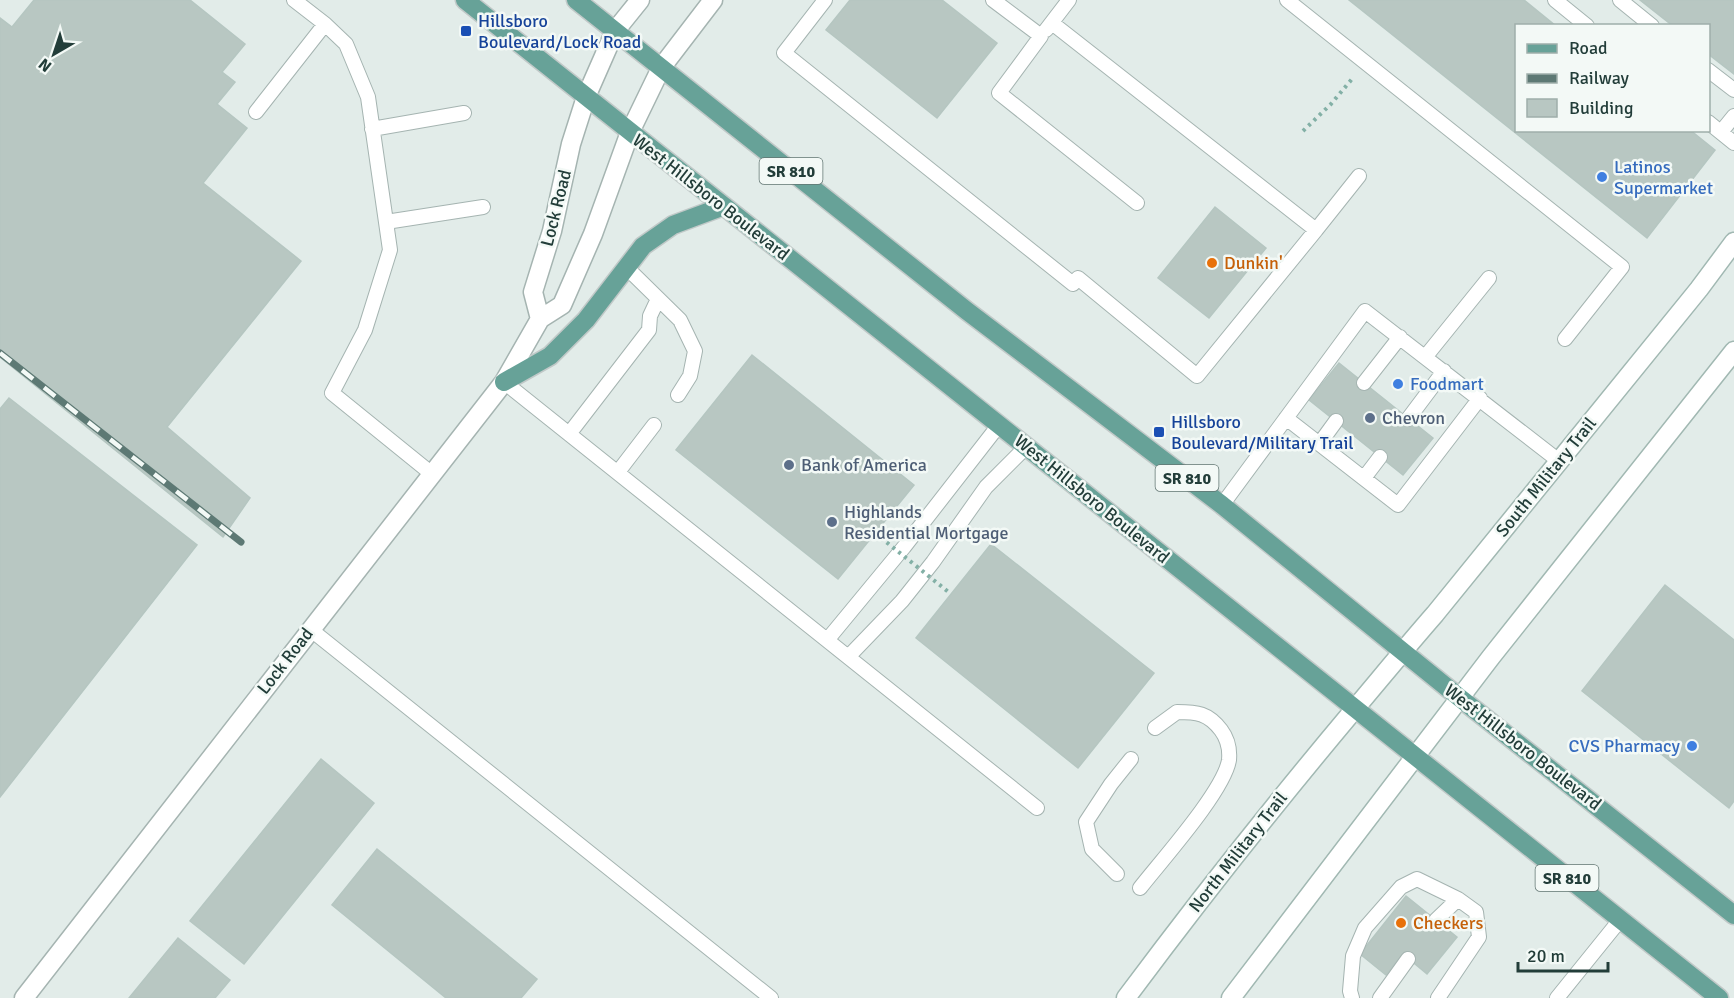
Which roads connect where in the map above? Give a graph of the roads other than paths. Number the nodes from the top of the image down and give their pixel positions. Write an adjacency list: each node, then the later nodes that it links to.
1 (294, 0): 13 (lane)
2 (465, 0): 21 (main road, West Hillsboro Boulevard / SR 810)
3 (576, 0): 16 (main road, West Hillsboro Boulevard / SR 810)
4 (640, 0): 16 (street, Lock Road)
5 (713, 0): 18 (street, Lock Road)
6 (825, 0): 35 (lane)
7 (993, 0): 17 (lane)
8 (1069, 0): 12 (lane)
9 (1287, 0): 42 (lane)
10 (1555, 0): 14 (lane)
11 (1620, 0): 15 (lane)
12 (1052, 23): 17 (lane); 35 (lane)
13 (325, 24): 22 (lane); 26 (lane)
14 (1585, 24)
15 (1650, 24)
16 (615, 31): 18 (main road, West Hillsboro Boulevard / SR 810); 21 (street, Lock Road)
17 (1041, 36): 31 (lane)
18 (662, 68): 27 (street, Lock Road); 63 (main road, West Hillsboro Boulevard / SR 810)
19 (1710, 72): 20 (lane)
20 (1734, 90)
21 (586, 98): 27 (main road, West Hillsboro Boulevard / SR 810); 40 (street, Lock Road)
22 (256, 112)
23 (465, 113): 26 (lane)
24 (1734, 116): 28 (lane)
25 (1710, 124): 28 (lane)
26 (372, 129): 34 (lane)
27 (630, 132): 32 (main road, West Hillsboro Boulevard / SR 810); 40 (street, Lock Road)
28 (1721, 132): 29 (lane)
29 (1734, 143)
30 (1359, 176): 35 (lane)
31 (1137, 203)
32 (724, 206): 37 (main road); 54 (main road, West Hillsboro Boulevard / SR 810)
33 (483, 207): 34 (lane)
34 (386, 222): 61 (lane)
35 (1316, 230)
36 (1734, 242): 59 (street, South Military Trail)
37 (627, 268): 39 (lane); 46 (main road)
38 (1489, 278): 44 (lane)
39 (658, 299): 48 (lane); 55 (lane)
40 (540, 320): 46 (street, Lock Road)
41 (1400, 337): 44 (lane); 47 (lane); 50 (lane)
42 (1565, 339)
43 (1734, 351): 68 (street)
44 (1425, 356): 45 (lane)
45 (1444, 371): 49 (lane); 51 (lane)
46 (504, 382): 55 (lane); 61 (street, Lock Road)
47 (1364, 383)
48 (678, 395)
49 (1480, 398): 59 (lane); 62 (lane)
50 (1286, 418): 56 (lane); 63 (lane)
51 (1408, 418)
52 (1336, 421): 56 (lane)
53 (654, 425): 60 (lane)
54 (999, 425): 57 (main road, West Hillsboro Boulevard / SR 810); 65 (lane)
55 (569, 434): 60 (lane)
56 (1320, 443): 62 (lane)
57 (1026, 447): 67 (lane); 69 (main road, West Hillsboro Boulevard / SR 810)
58 (1380, 457): 62 (lane)
59 (1559, 461): 66 (street, South Military Trail)
60 (618, 472): 65 (lane)
61 (432, 474): 64 (street, Lock Road)
62 (1364, 478)
63 (1222, 505): 66 (main road, West Hillsboro Boulevard / SR 810)
64 (310, 629): 81 (street, Lock Road); 82 (lane)
65 (828, 639): 67 (lane)
66 (1402, 651): 68 (main road, West Hillsboro Boulevard / SR 810); 69 (street, South Military Trail)
67 (849, 656): 73 (lane)
68 (1460, 698): 71 (street); 77 (main road, West Hillsboro Boulevard / SR 810)
69 (1355, 709): 71 (main road, West Hillsboro Boulevard / SR 810); 83 (street, North Military Trail)
70 (1155, 728): 75 (lane)
71 (1415, 758): 79 (main road, West Hillsboro Boulevard / SR 810); 84 (street)
72 (1131, 759): 74 (lane)
73 (1037, 808)
74 (1117, 874)
75 (1140, 888)
76 (1458, 899): 78 (lane); 85 (lane); 87 (lane)
77 (1734, 915)
78 (1436, 920)
79 (1620, 920): 88 (lane); 89 (main road, West Hillsboro Boulevard / SR 810)
80 (1408, 959): 86 (lane)
81 (24, 998)
82 (771, 998)
83 (1126, 998)
84 (1232, 998)
85 (1352, 998)
86 (1380, 998)
87 (1437, 998)
88 (1557, 998)
89 (1719, 998)

